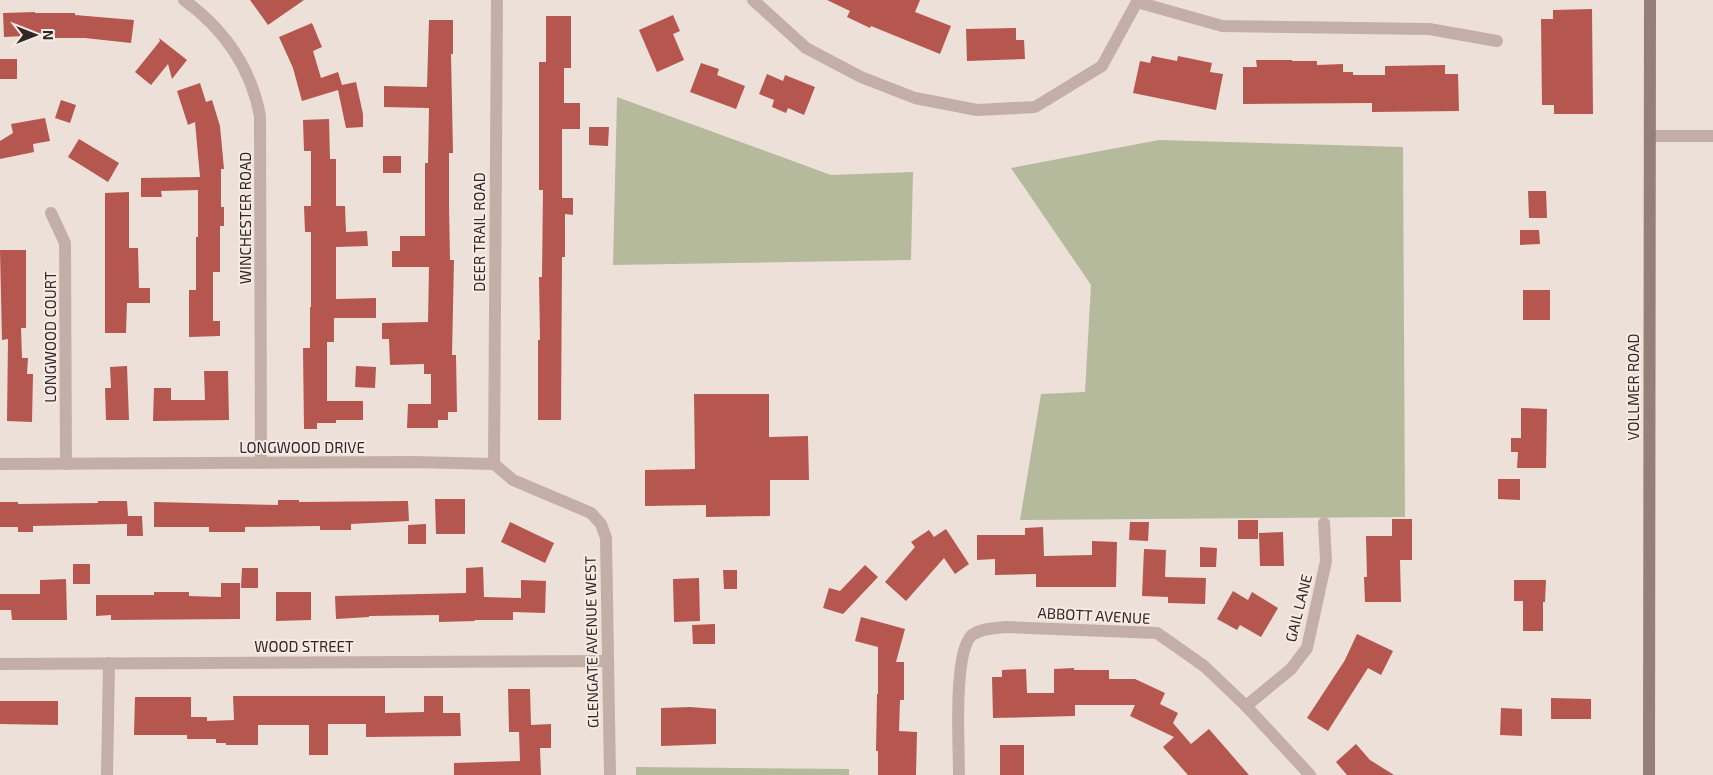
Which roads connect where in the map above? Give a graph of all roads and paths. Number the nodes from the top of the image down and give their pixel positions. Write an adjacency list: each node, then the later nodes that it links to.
1 (184, 0): 10 (street, WINCHESTER ROAD)
2 (497, 0): 13 (street, DEER TRAIL ROAD)
3 (752, 0): 5 (street)
4 (1650, 0): 7 (main road, VOLLMER ROAD)
5 (1138, 1): 6 (street)
6 (1497, 41)
7 (1650, 136): 8 (street); 23 (main road, VOLLMER ROAD)
8 (1713, 136)
9 (51, 214): 12 (street, LONGWOOD COURT)
10 (261, 463): 12 (street, LONGWOOD DRIVE); 13 (street, LONGWOOD DRIVE)
11 (0, 464): 12 (street, LONGWOOD DRIVE)
12 (66, 464)
13 (494, 464): 15 (street, GLENGATE AVENUE WEST)
14 (1324, 522): 18 (street, GAIL LANE)
15 (608, 661): 16 (street, WOOD STREET); 20 (street, GLENGATE AVENUE WEST)
16 (109, 663): 17 (street, WOOD STREET); 19 (street)
17 (0, 664)
18 (1246, 706): 21 (street, ABBOTT AVENUE); 22 (street, ABBOTT AVENUE)
19 (107, 775)
20 (610, 775)
21 (959, 775)
22 (1310, 775)
23 (1649, 775)

